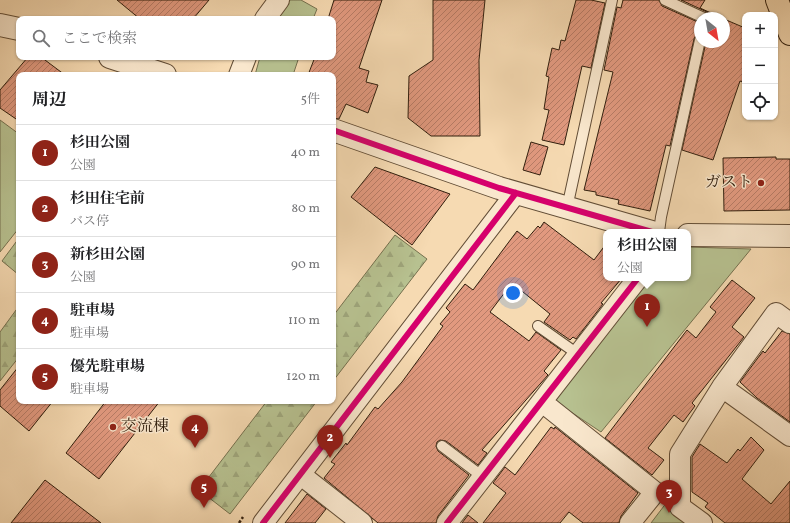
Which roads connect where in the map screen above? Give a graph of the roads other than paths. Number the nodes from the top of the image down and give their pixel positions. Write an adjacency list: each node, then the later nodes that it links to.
1 (279, 0): 6 (street)
2 (612, 0): 17 (lane)
3 (665, 0): 5 (lane)
4 (777, 0): 9 (highway)
5 (694, 13)
6 (267, 16)
7 (0, 25): 8 (street)
8 (16, 28)
9 (790, 34)
10 (698, 48): 19 (lane)
11 (119, 60): 13 (street)
12 (245, 60): 14 (street)
13 (156, 72)
14 (240, 72)
15 (336, 131): 16 (street)
16 (516, 193): 17 (street); 30 (street)
17 (567, 208): 18 (street)
18 (641, 229)
19 (659, 229)
20 (691, 234): 21 (street)
21 (790, 236)
22 (636, 281): 25 (street)
23 (790, 323): 26 (street)
24 (538, 326): 25 (lane)
25 (579, 355): 27 (street)
26 (722, 387): 28 (street); 36 (street)
27 (542, 402): 31 (street); 35 (street)
28 (790, 436)
29 (442, 446): 31 (lane)
30 (301, 475): 32 (street); 33 (street)
31 (483, 477): 34 (street)
32 (263, 523)
33 (362, 523)
34 (447, 523)
35 (630, 523)
36 (702, 523)

